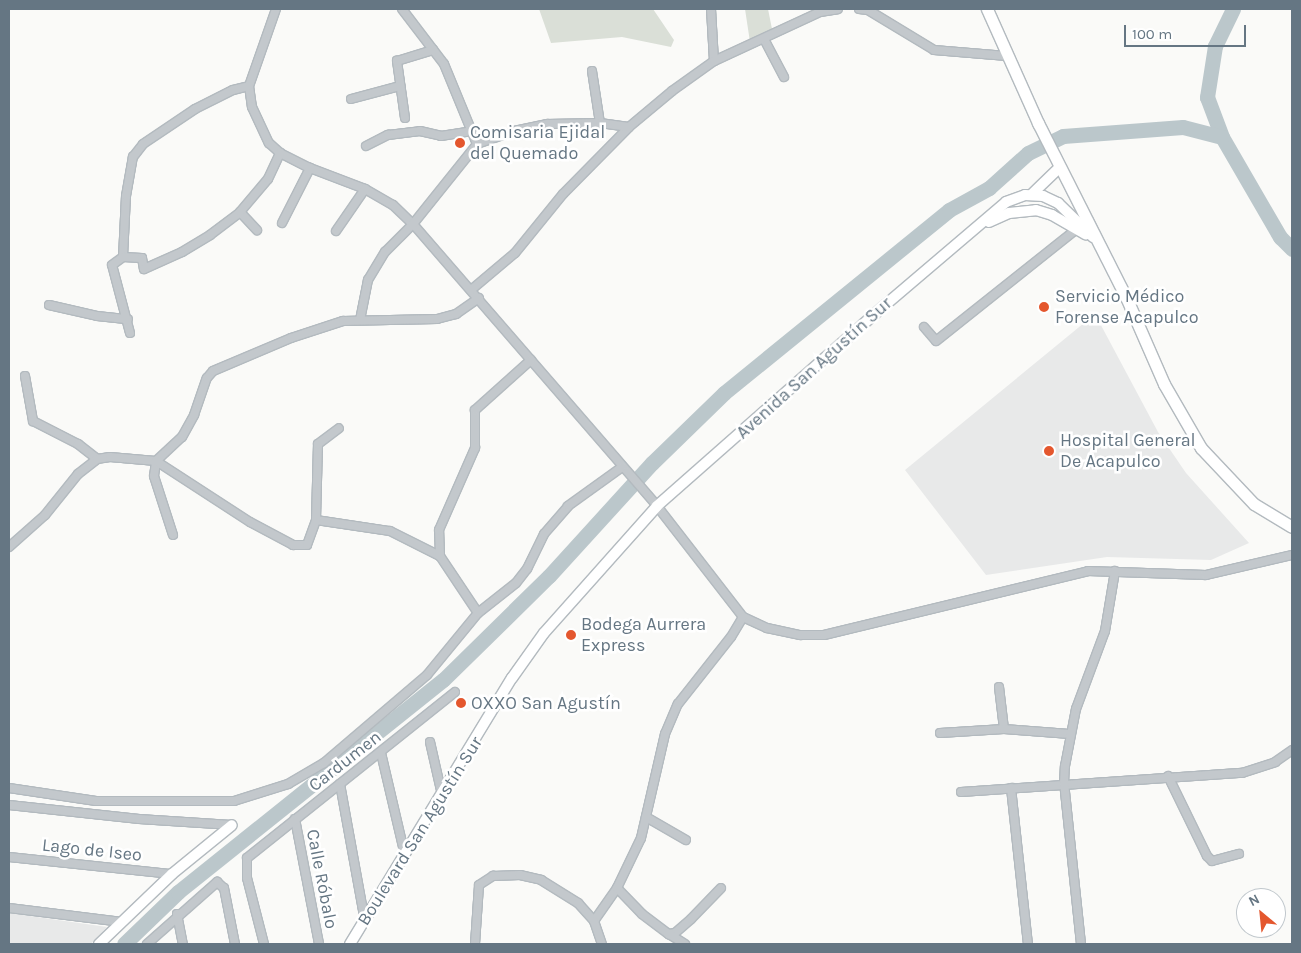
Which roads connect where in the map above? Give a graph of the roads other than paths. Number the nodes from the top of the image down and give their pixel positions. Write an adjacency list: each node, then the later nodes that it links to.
1 (276, 9): 14 (street)
2 (402, 9): 9 (street)
3 (711, 9): 11 (street)
4 (838, 9): 7 (street)
5 (860, 9): 10 (street)
6 (987, 9): 10 (main road)
7 (819, 10): 8 (street)
8 (764, 39): 11 (street); 13 (street)
9 (433, 50): 15 (street); 20 (street)
10 (1007, 56): 24 (main road)
11 (714, 61): 19 (street)
12 (592, 72): 18 (street)
13 (784, 77)
14 (249, 86): 23 (street); 36 (street)
15 (400, 86): 16 (street); 17 (street)
16 (351, 99)
17 (405, 118)
18 (600, 123): 19 (street); 21 (street)
19 (629, 127): 37 (street)
20 (472, 131): 21 (street); 22 (street)
21 (477, 144): 30 (street)
22 (366, 146)
23 (280, 153): 25 (street); 28 (street)
24 (1058, 162): 27 (main road); 35 (main road)
25 (310, 168): 26 (street); 29 (street)
26 (365, 189): 30 (street); 33 (street)
27 (1033, 194): 34 (main road, Avenida San Agustín Sur); 35 (main road)
28 (240, 212): 32 (street); 36 (street)
29 (282, 223)
30 (413, 224): 37 (street); 41 (street)
31 (1077, 229): 34 (main road, Avenida San Agustín Sur); 35 (main road, Avenida San Agustín Sur); 42 (street)
32 (257, 230)
33 (336, 231)
34 (971, 232): 50 (main road, Avenida San Agustín Sur)
35 (1100, 245): 52 (main road)
36 (123, 257): 40 (street)
37 (471, 290): 38 (street)
38 (479, 298): 41 (street); 44 (street)
39 (49, 305): 40 (street)
40 (128, 319): 43 (street)
41 (360, 320): 48 (street)
42 (924, 327)
43 (130, 332)
44 (531, 360): 49 (street); 56 (street)
45 (25, 376): 47 (street)
46 (339, 428): 51 (street)
47 (97, 458): 48 (street); 54 (street)
48 (156, 461): 51 (street); 53 (street)
49 (624, 469): 50 (street); 58 (street)
50 (657, 506): 59 (street); 74 (main road, Boulevard San Agustín Sur)
51 (316, 520): 56 (street)
52 (1292, 527)
53 (173, 535)
54 (9, 545)
55 (1292, 554): 57 (street)
56 (440, 556): 58 (street)
57 (1115, 570): 59 (street); 64 (street)
58 (478, 613): 71 (street)
59 (744, 617): 76 (street)
60 (999, 687): 62 (street)
61 (456, 692): 67 (street, Cardumen)
62 (1004, 729): 63 (street); 64 (street)
63 (940, 733)
64 (1070, 734): 69 (street)
65 (430, 742): 74 (street)
66 (1292, 750): 68 (street)
67 (381, 753): 70 (street, Cardumen); 82 (street)
68 (1168, 776): 69 (street); 80 (street)
69 (1064, 783): 72 (street); 103 (street)
70 (340, 784): 77 (street, Cardumen); 90 (street)
71 (9, 788)
72 (1011, 788): 73 (street); 102 (street)
73 (961, 792)
74 (442, 797): 82 (main road, Boulevard San Agustín Sur)
75 (9, 805): 78 (street)
76 (646, 817): 79 (street); 84 (street)
77 (295, 819): 96 (street, Cardumen); 97 (street, Calle Róbalo)
78 (232, 825): 83 (main road)
79 (686, 840)
80 (1239, 854)
81 (9, 857): 83 (street, Lago de Iseo)
82 (406, 858): 90 (main road, Boulevard San Agustín Sur)
83 (172, 874): 89 (main road)
84 (617, 888): 88 (street); 91 (street)
85 (721, 888): 91 (street)
86 (9, 908): 89 (street)
87 (177, 914): 93 (street); 94 (street); 95 (street)
88 (594, 921): 99 (street); 100 (street)
89 (122, 922): 92 (main road)
90 (365, 922): 98 (main road, Boulevard San Agustín Sur)
91 (669, 934): 101 (street)
92 (99, 944)
93 (147, 944)
94 (183, 944)
95 (236, 944)
96 (264, 944)
97 (319, 944)
98 (350, 944)
99 (475, 944)
100 (602, 944)
101 (685, 944)
102 (1028, 944)
103 (1081, 944)

